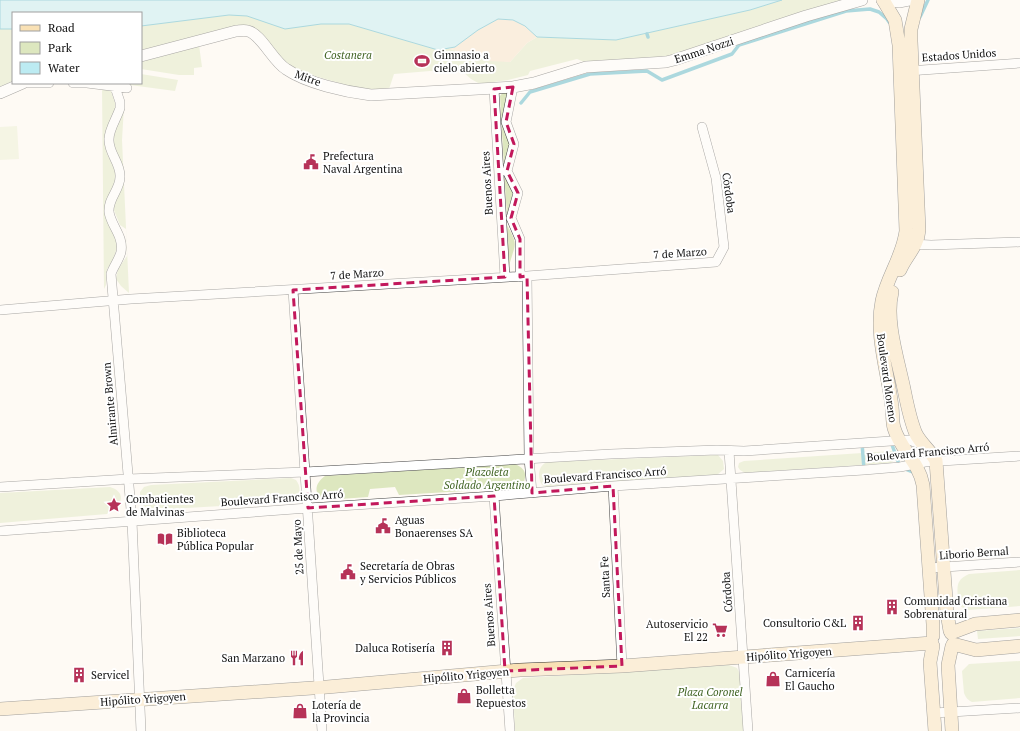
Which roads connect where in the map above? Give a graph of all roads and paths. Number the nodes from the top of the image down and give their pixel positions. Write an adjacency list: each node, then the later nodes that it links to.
1 (862, 0): 11 (street, Emma Nozzi)
2 (883, 0): 3 (street); 7 (main road, Boulevard Moreno)
3 (908, 0)
4 (918, 0): 7 (main road, Boulevard Moreno)
5 (142, 56): 13 (street, Mitre)
6 (1020, 63): 7 (street, Estados Unidos)
7 (906, 71): 17 (main road, Boulevard Moreno)
8 (21, 84): 14 (street)
9 (94, 84): 10 (street)
10 (115, 87): 12 (street); 22 (street, Almirante Brown)
11 (513, 87): 13 (street, Emma Nozzi); 20 (street, Buenos Aires)
12 (127, 88)
13 (494, 88): 19 (street, Buenos Aires)
14 (0, 93)
15 (702, 128): 18 (street, Córdoba)
16 (1020, 242): 17 (street)
17 (910, 243): 24 (main road, Boulevard Moreno); 25 (main road, Boulevard Moreno)
18 (716, 262): 20 (street, 7 de Marzo)
19 (505, 276): 20 (street, 7 de Marzo); 21 (street, 7 de Marzo)
20 (523, 276): 28 (street, Buenos Aires)
21 (292, 290): 22 (street, 7 de Marzo); 31 (street, 25 de Mayo)
22 (114, 301): 23 (street, 7 de Marzo); 33 (street, Almirante Brown)
23 (0, 310)
24 (900, 440): 25 (street, Boulevard Francisco Arró); 26 (street, Boulevard Francisco Arró); 30 (main road, Boulevard Moreno)
25 (923, 445): 29 (main road, Boulevard Moreno)
26 (730, 451): 28 (street, Boulevard Francisco Arró); 32 (street, Córdoba)
27 (1020, 456): 29 (street, Boulevard Francisco Arró)
28 (529, 458): 31 (street, Boulevard Francisco Arró); 36 (street, Buenos Aires)
29 (936, 461): 30 (street, Boulevard Francisco Arró); 43 (main road)
30 (915, 464): 32 (street, Boulevard Francisco Arró); 42 (main road, Boulevard Moreno)
31 (305, 472): 33 (street, Boulevard Francisco Arró); 38 (street, 25 de Mayo)
32 (732, 479): 34 (street, Boulevard Francisco Arró); 48 (street, Córdoba)
33 (128, 480): 35 (street, Boulevard Francisco Arró); 39 (street, Almirante Brown)
34 (613, 486): 36 (street, Boulevard Francisco Arró); 49 (street, Santa Fe)
35 (0, 487)
36 (532, 493): 37 (street, Boulevard Francisco Arró)
37 (494, 496): 38 (street, Boulevard Francisco Arró); 50 (street, Buenos Aires)
38 (308, 508): 39 (street, Boulevard Francisco Arró); 51 (street, 25 de Mayo)
39 (132, 521): 40 (street, Boulevard Francisco Arró); 52 (street, Almirante Brown)
40 (0, 531)
41 (1020, 562): 43 (street, Liborio Bernal)
42 (929, 568): 43 (street, Liborio Bernal); 46 (main road, Boulevard Moreno)
43 (944, 568): 45 (main road)
44 (1020, 620): 45 (main road, Hipólito Yrigoyen)
45 (951, 639): 46 (main road, Hipólito Yrigoyen); 46 (main road, Hipólito Yrigoyen); 47 (main road, Hipólito Yrigoyen); 55 (main road)
46 (933, 641): 48 (main road, Hipólito Yrigoyen); 56 (main road, Boulevard Moreno)
47 (1020, 646)
48 (743, 658): 49 (main road, Hipólito Yrigoyen); 60 (street, Córdoba)
49 (622, 666): 50 (main road, Hipólito Yrigoyen)
50 (505, 671): 51 (main road, Hipólito Yrigoyen); 59 (street, Buenos Aires)
51 (318, 687): 52 (main road, Hipólito Yrigoyen); 58 (street, 25 de Mayo)
52 (139, 700): 54 (main road, Hipólito Yrigoyen); 57 (street, Almirante Brown)
53 (1020, 708): 55 (street)
54 (0, 710)
55 (951, 712): 56 (street); 62 (main road)
56 (934, 713): 61 (main road, Boulevard Moreno)
57 (141, 731)
58 (322, 731)
59 (510, 731)
60 (748, 731)
61 (935, 731)
62 (952, 731)

